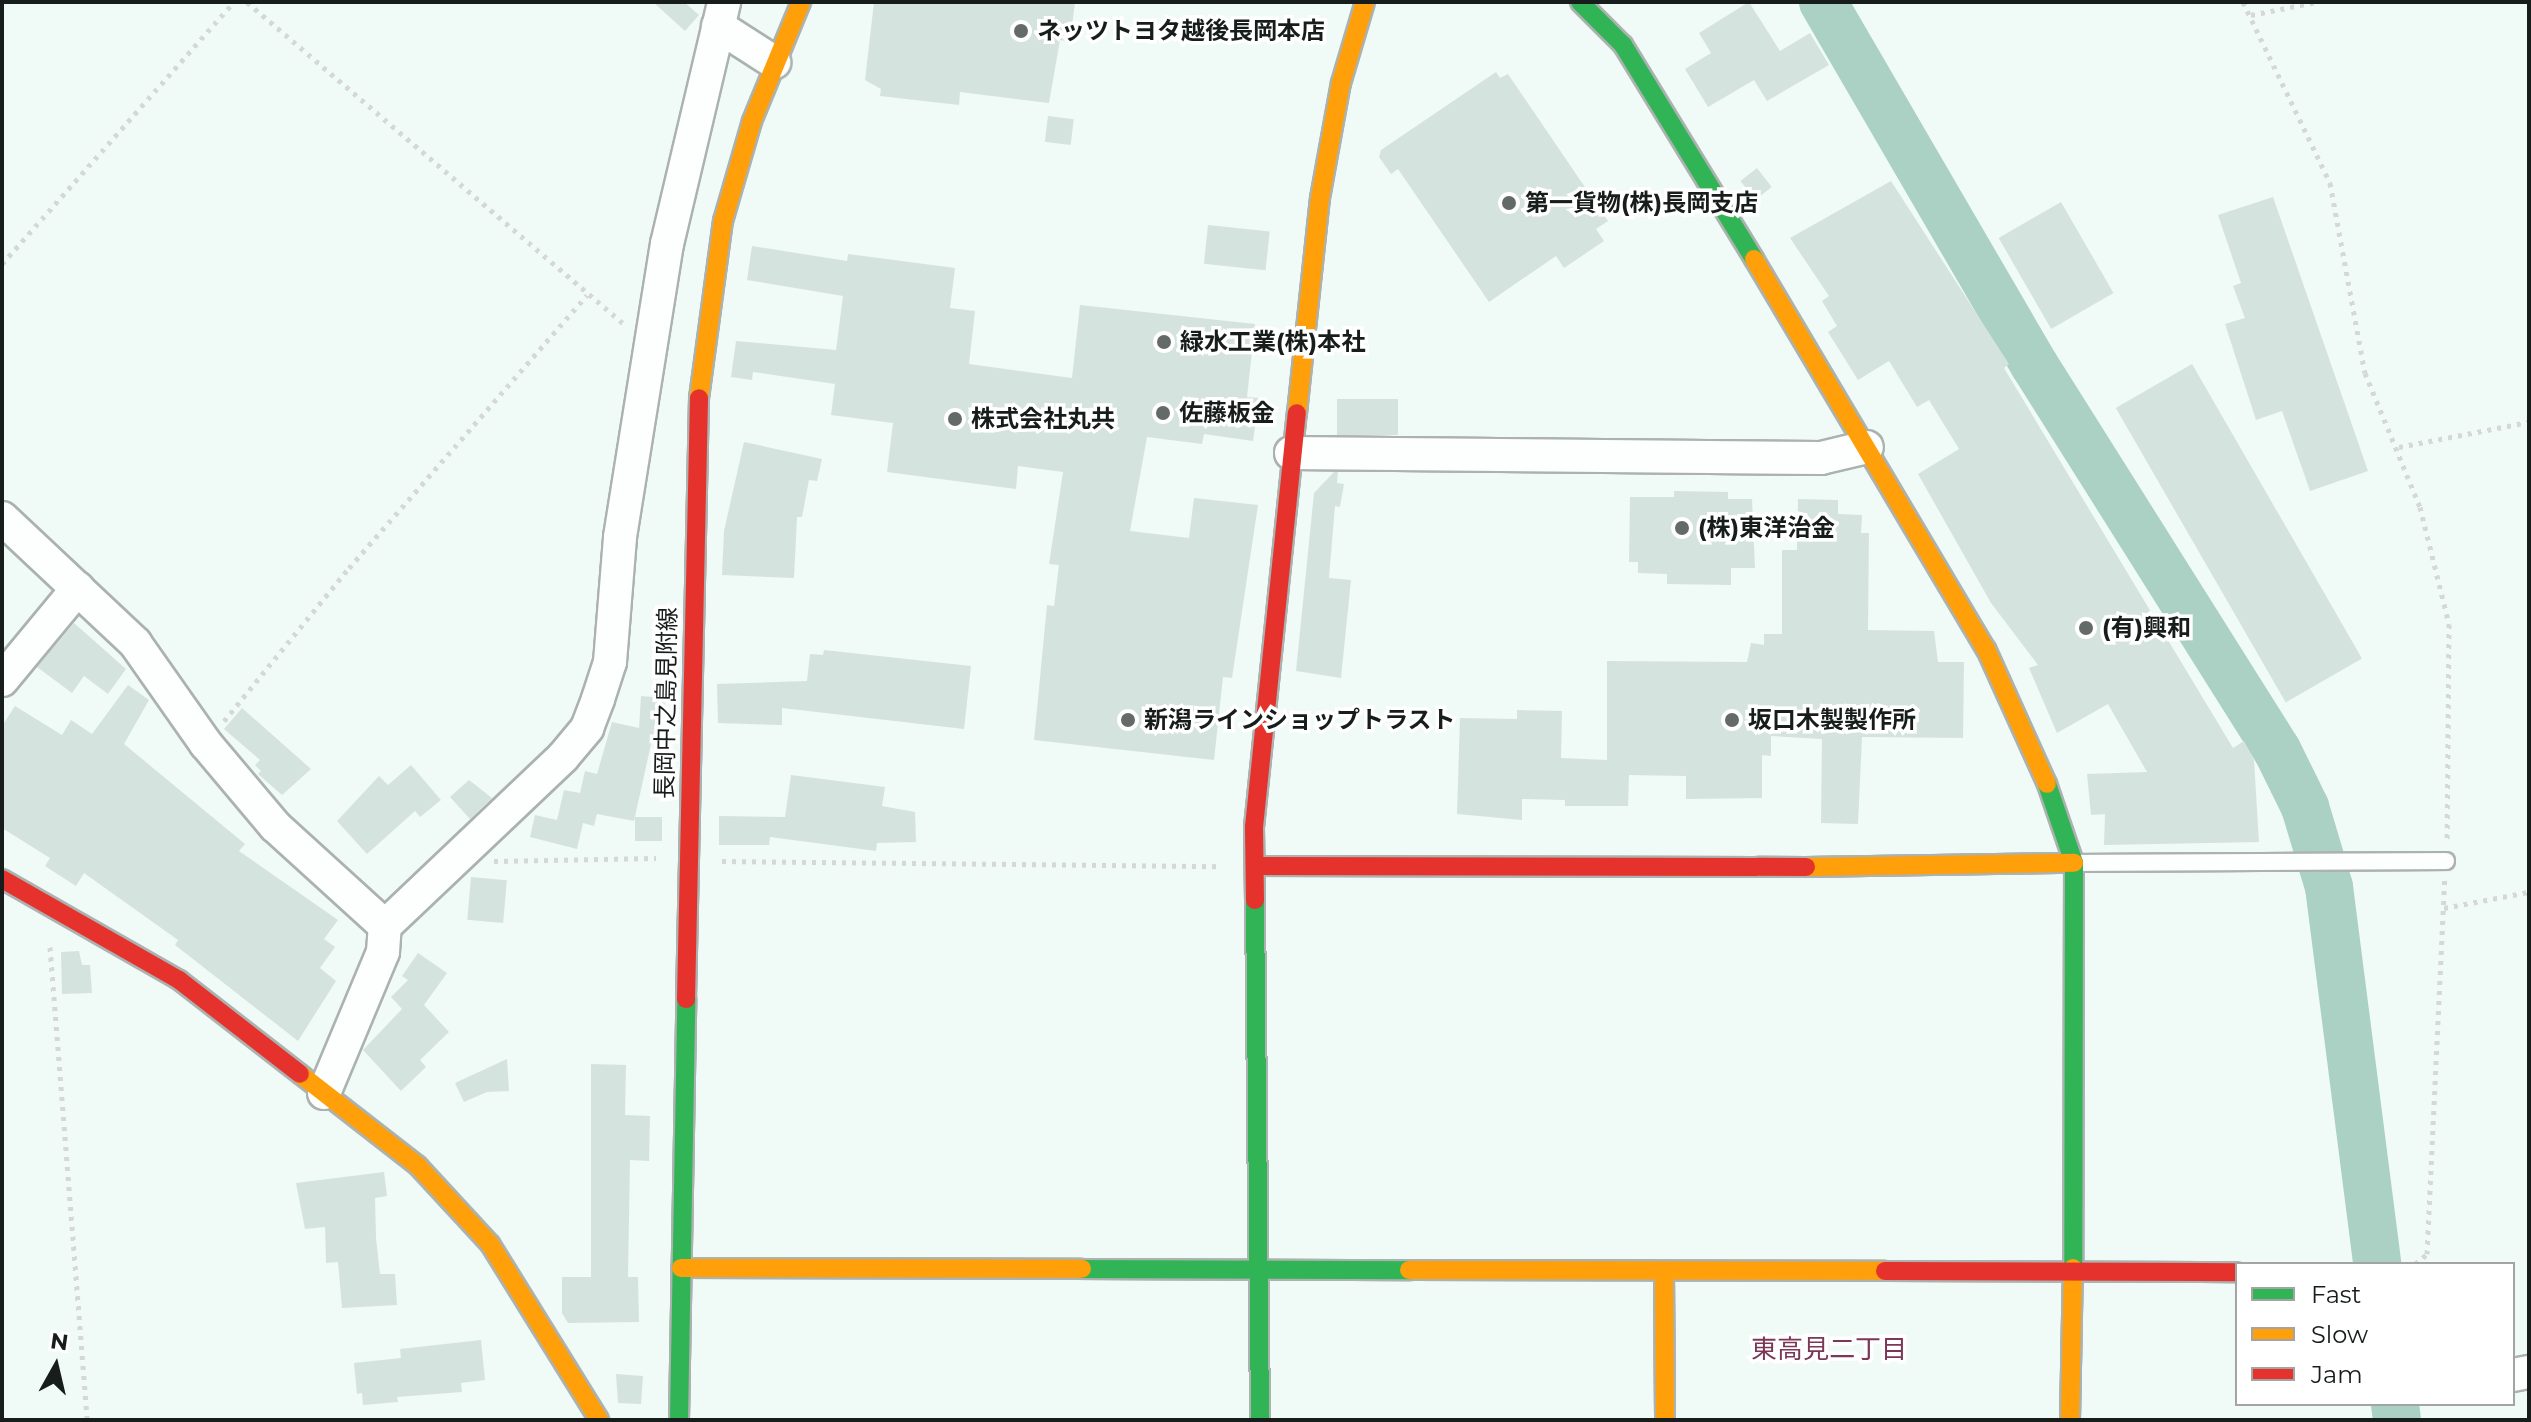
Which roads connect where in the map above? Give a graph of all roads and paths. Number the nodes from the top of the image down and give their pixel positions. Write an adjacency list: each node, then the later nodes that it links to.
1 (234, 2): 11 (path)
2 (247, 2): 12 (path)
3 (801, 2): 10 (street, 長岡中之島見附線)
4 (1365, 2): 17 (street)
5 (1580, 2): 15 (street)
6 (2243, 2): 9 (path)
7 (2316, 2): 9 (path)
8 (721, 14): 10 (street); 13 (street)
9 (2251, 15): 16 (path)
10 (774, 62): 23 (street, 長岡中之島見附線)
11 (2, 264)
12 (587, 295): 13 (path); 21 (path)
13 (650, 343): 22 (street)
14 (2529, 422): 16 (path)
15 (1867, 447): 17 (street); 25 (street)
16 (2399, 447): 24 (path)
17 (1291, 453): 26 (street)
18 (2, 518): 19 (street)
19 (78, 588): 20 (street); 21 (street)
20 (2, 680)
21 (206, 744): 31 (street)
22 (470, 848): 23 (path); 31 (street)
23 (688, 859): 26 (path); 34 (street, 長岡中之島見附線)
24 (2446, 861): 25 (lane); 30 (path)
25 (2074, 863): 26 (street); 35 (street)
26 (1256, 866): 36 (street)
27 (2, 879): 29 (street)
28 (2529, 892): 30 (path)
29 (46, 902): 32 (street); 39 (path)
30 (2443, 908): 33 (path)
31 (385, 926): 32 (street)
32 (324, 1093): 40 (street)
33 (2417, 1262)
34 (681, 1268): 36 (street); 41 (street, 長岡中之島見附線)
35 (2071, 1268): 37 (street); 38 (street); 44 (street)
36 (1258, 1270): 37 (street); 42 (street)
37 (1664, 1271): 43 (street)
38 (2235, 1272)
39 (87, 1420)
40 (599, 1420)
41 (679, 1420)
42 (1260, 1420)
43 (1665, 1420)
44 (2070, 1420)

